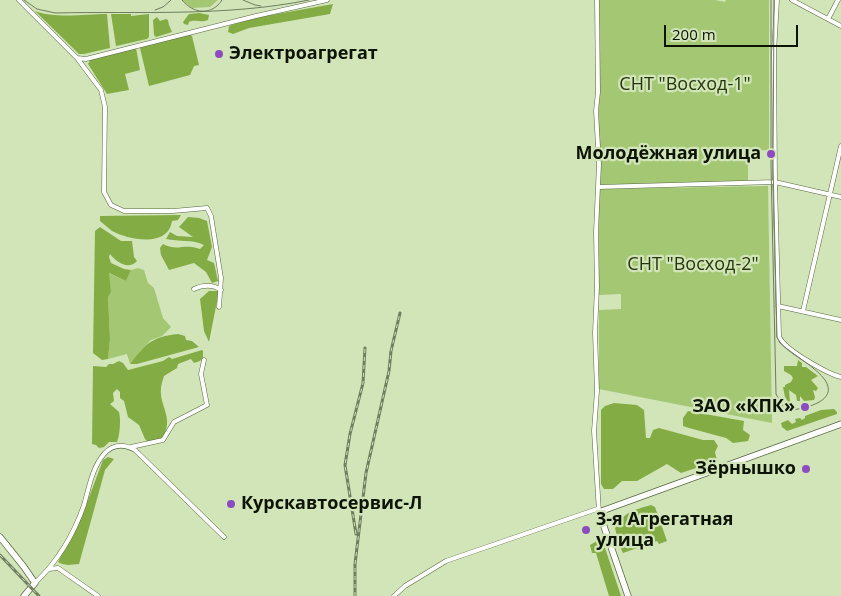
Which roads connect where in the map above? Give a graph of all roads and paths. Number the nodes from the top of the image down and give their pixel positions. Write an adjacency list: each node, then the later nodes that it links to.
1 (19, 0): 9 (street)
2 (328, 0): 9 (street)
3 (597, 0): 12 (street)
4 (777, 0): 11 (street)
5 (792, 0): 7 (street)
6 (838, 0): 7 (street)
7 (828, 19): 8 (street)
8 (841, 26)
9 (76, 58): 16 (street)
10 (841, 146): 13 (street)
11 (774, 182): 12 (street); 13 (street); 17 (street)
12 (598, 187): 25 (street)
13 (829, 194): 14 (street); 19 (street)
14 (841, 197)
15 (194, 289): 16 (street)
16 (221, 290): 18 (street)
17 (778, 306): 19 (street); 22 (street)
18 (219, 307)
19 (803, 311): 20 (street)
20 (841, 320)
21 (204, 360): 24 (street)
22 (841, 377)
23 (841, 424): 25 (street)
24 (131, 447): 27 (street); 28 (street)
25 (598, 510): 32 (street); 33 (street)
26 (0, 537): 29 (street)
27 (224, 537)
28 (50, 569): 29 (street); 31 (street)
29 (35, 583): 30 (street)
30 (24, 596)
31 (98, 596)
32 (394, 596)
33 (628, 596)

